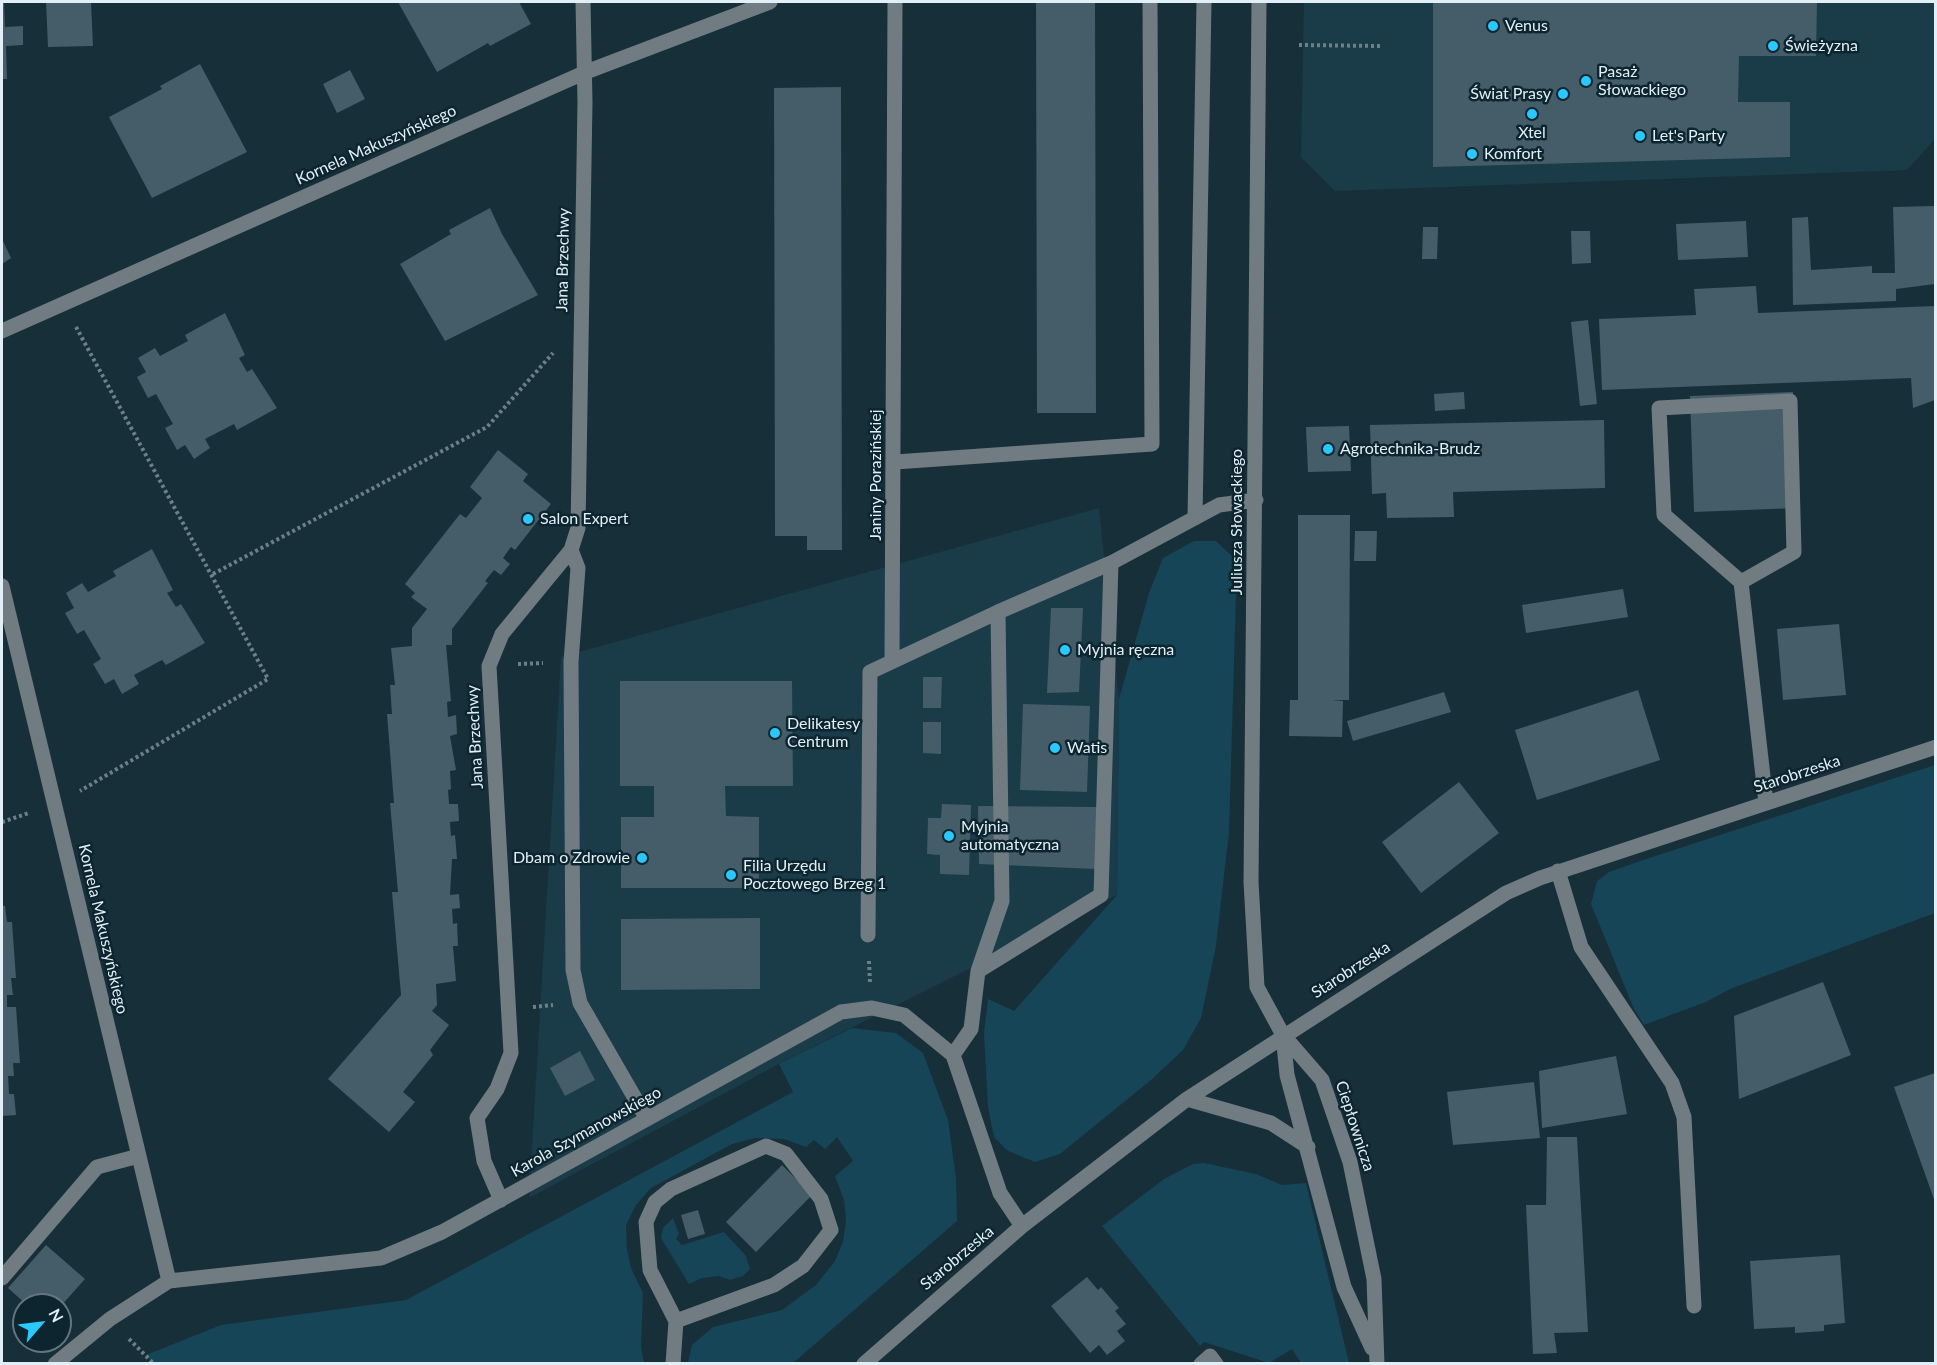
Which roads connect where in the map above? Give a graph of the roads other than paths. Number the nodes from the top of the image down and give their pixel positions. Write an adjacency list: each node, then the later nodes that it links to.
1 (583, 2): 7 (street, Jana Brzechwy)
2 (770, 2): 7 (street, Kornela Makuszyńskiego)
3 (895, 2): 9 (street, Janiny Porazińskiej)
4 (1150, 2): 9 (street)
5 (1204, 2): 11 (street)
6 (1260, 2): 10 (street, Juliusza Słowackiego)
7 (586, 72): 8 (street, Kornela Makuszyńskiego); 12 (street, Jana Brzechwy)
8 (2, 331)
9 (895, 462): 17 (street, Janiny Porazińskiej)
10 (1256, 500): 11 (street); 23 (street, Juliusza Słowackiego)
11 (1195, 518): 13 (street)
12 (572, 550): 26 (street); 29 (street, Jana Brzechwy)
13 (1111, 563): 16 (street); 22 (street)
14 (1741, 582): 14 (street); 19 (street)
15 (2, 586): 28 (street, Kornela Makuszyńskiego)
16 (998, 612): 17 (street); 22 (street)
17 (892, 660): 21 (street)
18 (1935, 747): 19 (street, Starobrzeska)
19 (1766, 803): 20 (street, Starobrzeska)
20 (1558, 872): 23 (street, Starobrzeska); 33 (street)
21 (868, 935)
22 (978, 970): 24 (street)
23 (1283, 1035): 25 (street, Starobrzeska); 27 (street, Ciepłownicza); 35 (street, Ciepłownicza)
24 (953, 1055): 26 (street, Karola Szymanowskiego); 30 (street)
25 (1187, 1099): 27 (street); 30 (street, Starobrzeska)
26 (647, 1119): 29 (street, Karola Szymanowskiego)
27 (1308, 1147): 35 (street, Ciepłownicza)
28 (139, 1156): 31 (street); 32 (street, Kornela Makuszyńskiego)
29 (501, 1200): 32 (street, Karola Szymanowskiego)
30 (1022, 1226): 38 (street, Starobrzeska)
31 (2, 1278)
32 (169, 1281): 36 (street, Karola Szymanowskiego)
33 (1694, 1306)
34 (676, 1322): 34 (street); 37 (street)
35 (1376, 1359)
36 (55, 1364)
37 (673, 1364)
38 (864, 1364)
39 (1201, 1364): 40 (street)
40 (1216, 1364)

